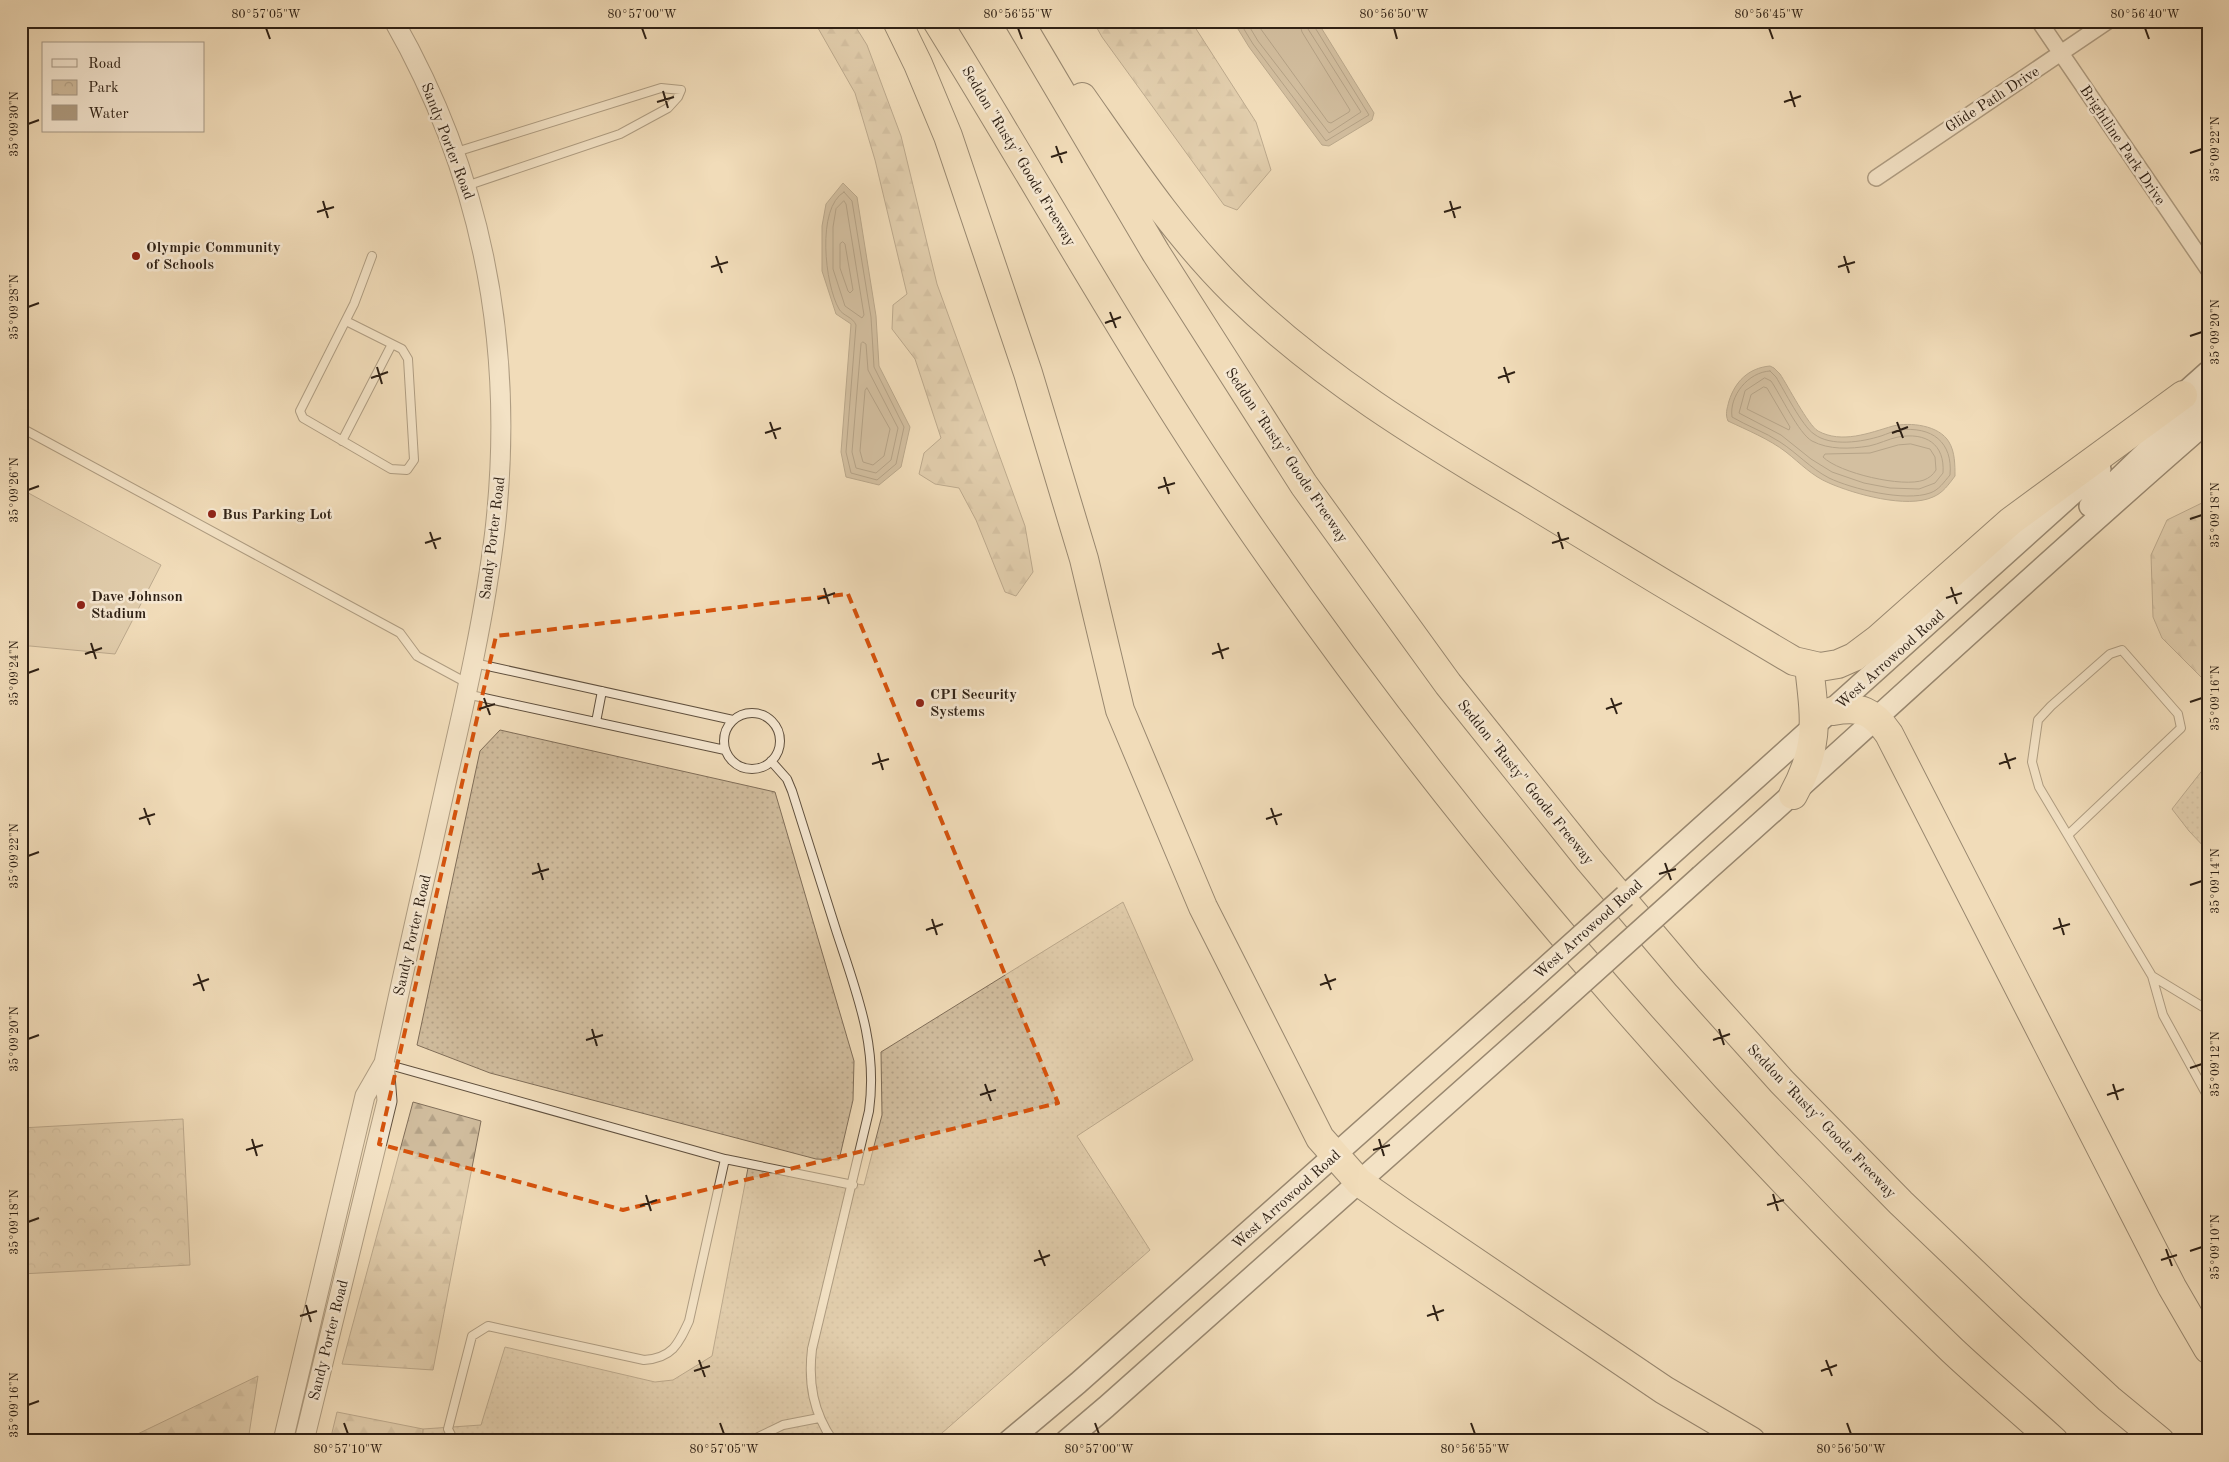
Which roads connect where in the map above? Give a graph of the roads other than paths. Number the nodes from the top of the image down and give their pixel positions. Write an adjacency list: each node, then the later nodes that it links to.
1 (394, 21): 9 (street, Sandy Porter Road)
2 (897, 21): 38 (highway)
3 (937, 21): 52 (highway, Seddon "Rusty" Goode Freeway)
4 (1019, 21): 53 (highway, Seddon "Rusty" Goode Freeway)
5 (1029, 21): 23 (highway)
6 (2039, 21): 8 (street, Brightline Park Drive)
7 (2108, 21): 8 (street, Glide Path Drive)
8 (2060, 54): 10 (street, Glide Path Drive); 13 (street, Brightline Park Drive)
9 (456, 152): 11 (street, Sandy Porter Road); 11 (lane)
10 (1876, 178)
11 (466, 186): 22 (street, Sandy Porter Road)
12 (372, 256): 14 (lane)
13 (2208, 269)
14 (346, 321): 15 (lane); 20 (lane)
15 (392, 344): 20 (lane); 20 (lane)
16 (2208, 372): 17 (main road, West Arrowood Road)
17 (2195, 396): 21 (main road); 23 (highway); 27 (main road, West Arrowood Road)
18 (2208, 421): 21 (main road)
19 (21, 434): 24 (lane)
20 (342, 441)
21 (2080, 532): 26 (main road)
22 (473, 662): 24 (street, Sandy Porter Road); 25 (lane)
23 (1809, 666): 27 (highway)
24 (468, 689): 29 (lane); 36 (street, Sandy Porter Road)
25 (602, 691): 28 (lane); 29 (lane)
26 (1878, 718): 27 (highway); 32 (main road); 42 (highway)
27 (1824, 719): 32 (highway); 38 (main road, West Arrowood Road, bridge)
28 (733, 720): 30 (lane); 31 (lane)
29 (596, 722): 30 (lane)
30 (725, 750): 31 (lane)
31 (771, 761): 41 (lane)
32 (1793, 795): 40 (main road, bridge)
33 (2068, 835): 33 (lane); 34 (lane)
34 (2152, 976): 35 (lane); 37 (lane)
35 (2208, 1010)
36 (384, 1063): 39 (lane); 44 (street, Sandy Porter Road); 45 (street, Sandy Porter Road)
37 (2208, 1097)
38 (1334, 1156): 40 (highway); 49 (main road, West Arrowood Road)
39 (725, 1159): 41 (lane); 46 (lane)
40 (1359, 1182): 50 (main road); 51 (highway)
41 (852, 1185): 43 (lane)
42 (2208, 1349)
43 (819, 1418): 47 (lane); 48 (lane)
44 (283, 1441)
45 (304, 1441)
46 (454, 1441)
47 (750, 1441)
48 (833, 1441)
49 (1009, 1441)
50 (1066, 1441)
51 (1751, 1441)
52 (2054, 1441)
53 (2160, 1441)

